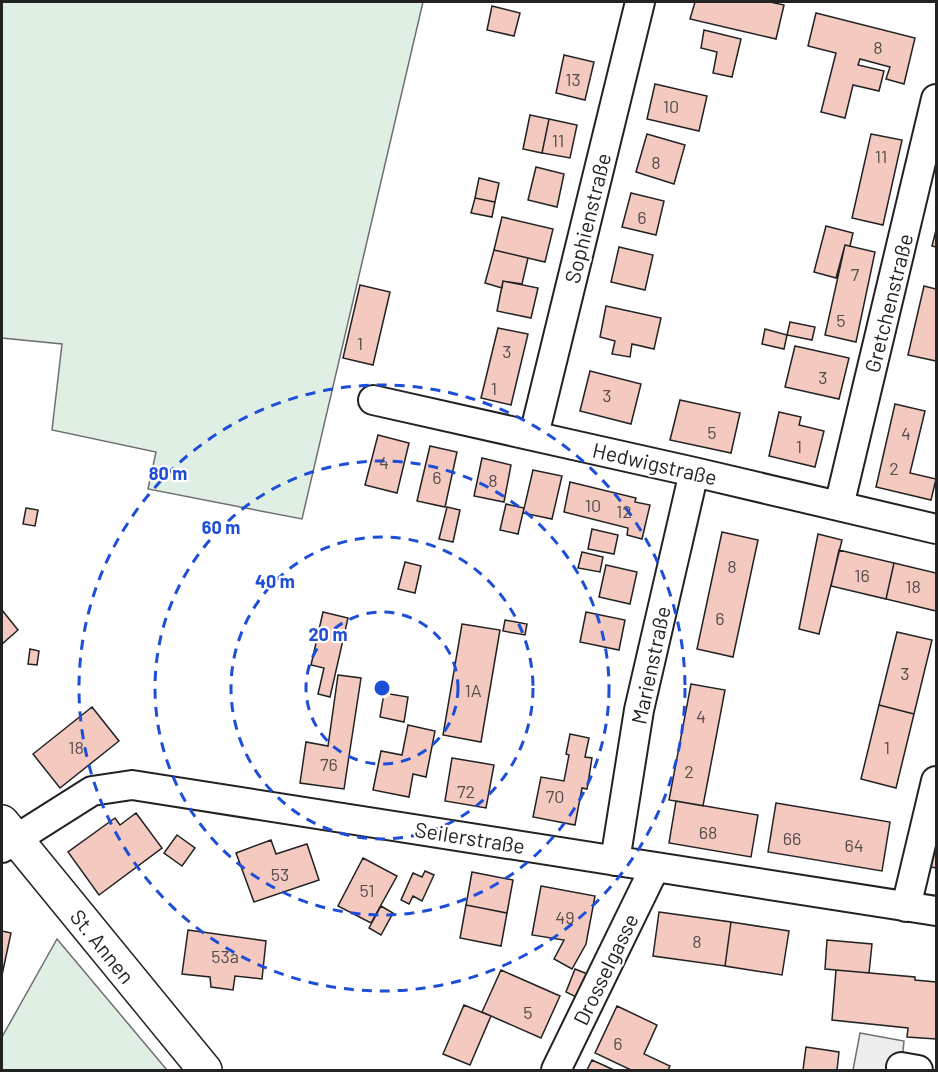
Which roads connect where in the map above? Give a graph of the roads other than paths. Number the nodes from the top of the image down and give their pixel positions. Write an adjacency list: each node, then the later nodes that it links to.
1 (640, 2): 4 (street, Sophienstraße)
2 (936, 99): 6 (street, Gretchenstraße)
3 (373, 400): 4 (street, Hedwigstraße)
4 (534, 435): 5 (street, Hedwigstraße)
5 (694, 472): 6 (street, Hedwigstraße); 10 (street, Marienstraße)
6 (839, 506): 7 (street, Hedwigstraße)
7 (936, 529)
8 (936, 781): 12 (street)
9 (6, 837): 10 (street, Seilerstraße); 14 (main road, St. Annen)
10 (615, 861): 11 (street, Seilerstraße)
11 (655, 867): 12 (street, Seilerstraße); 15 (street, Drosselgasse)
12 (906, 907): 13 (street, Seilerstraße)
13 (936, 911)
14 (204, 1071)
15 (556, 1071)

